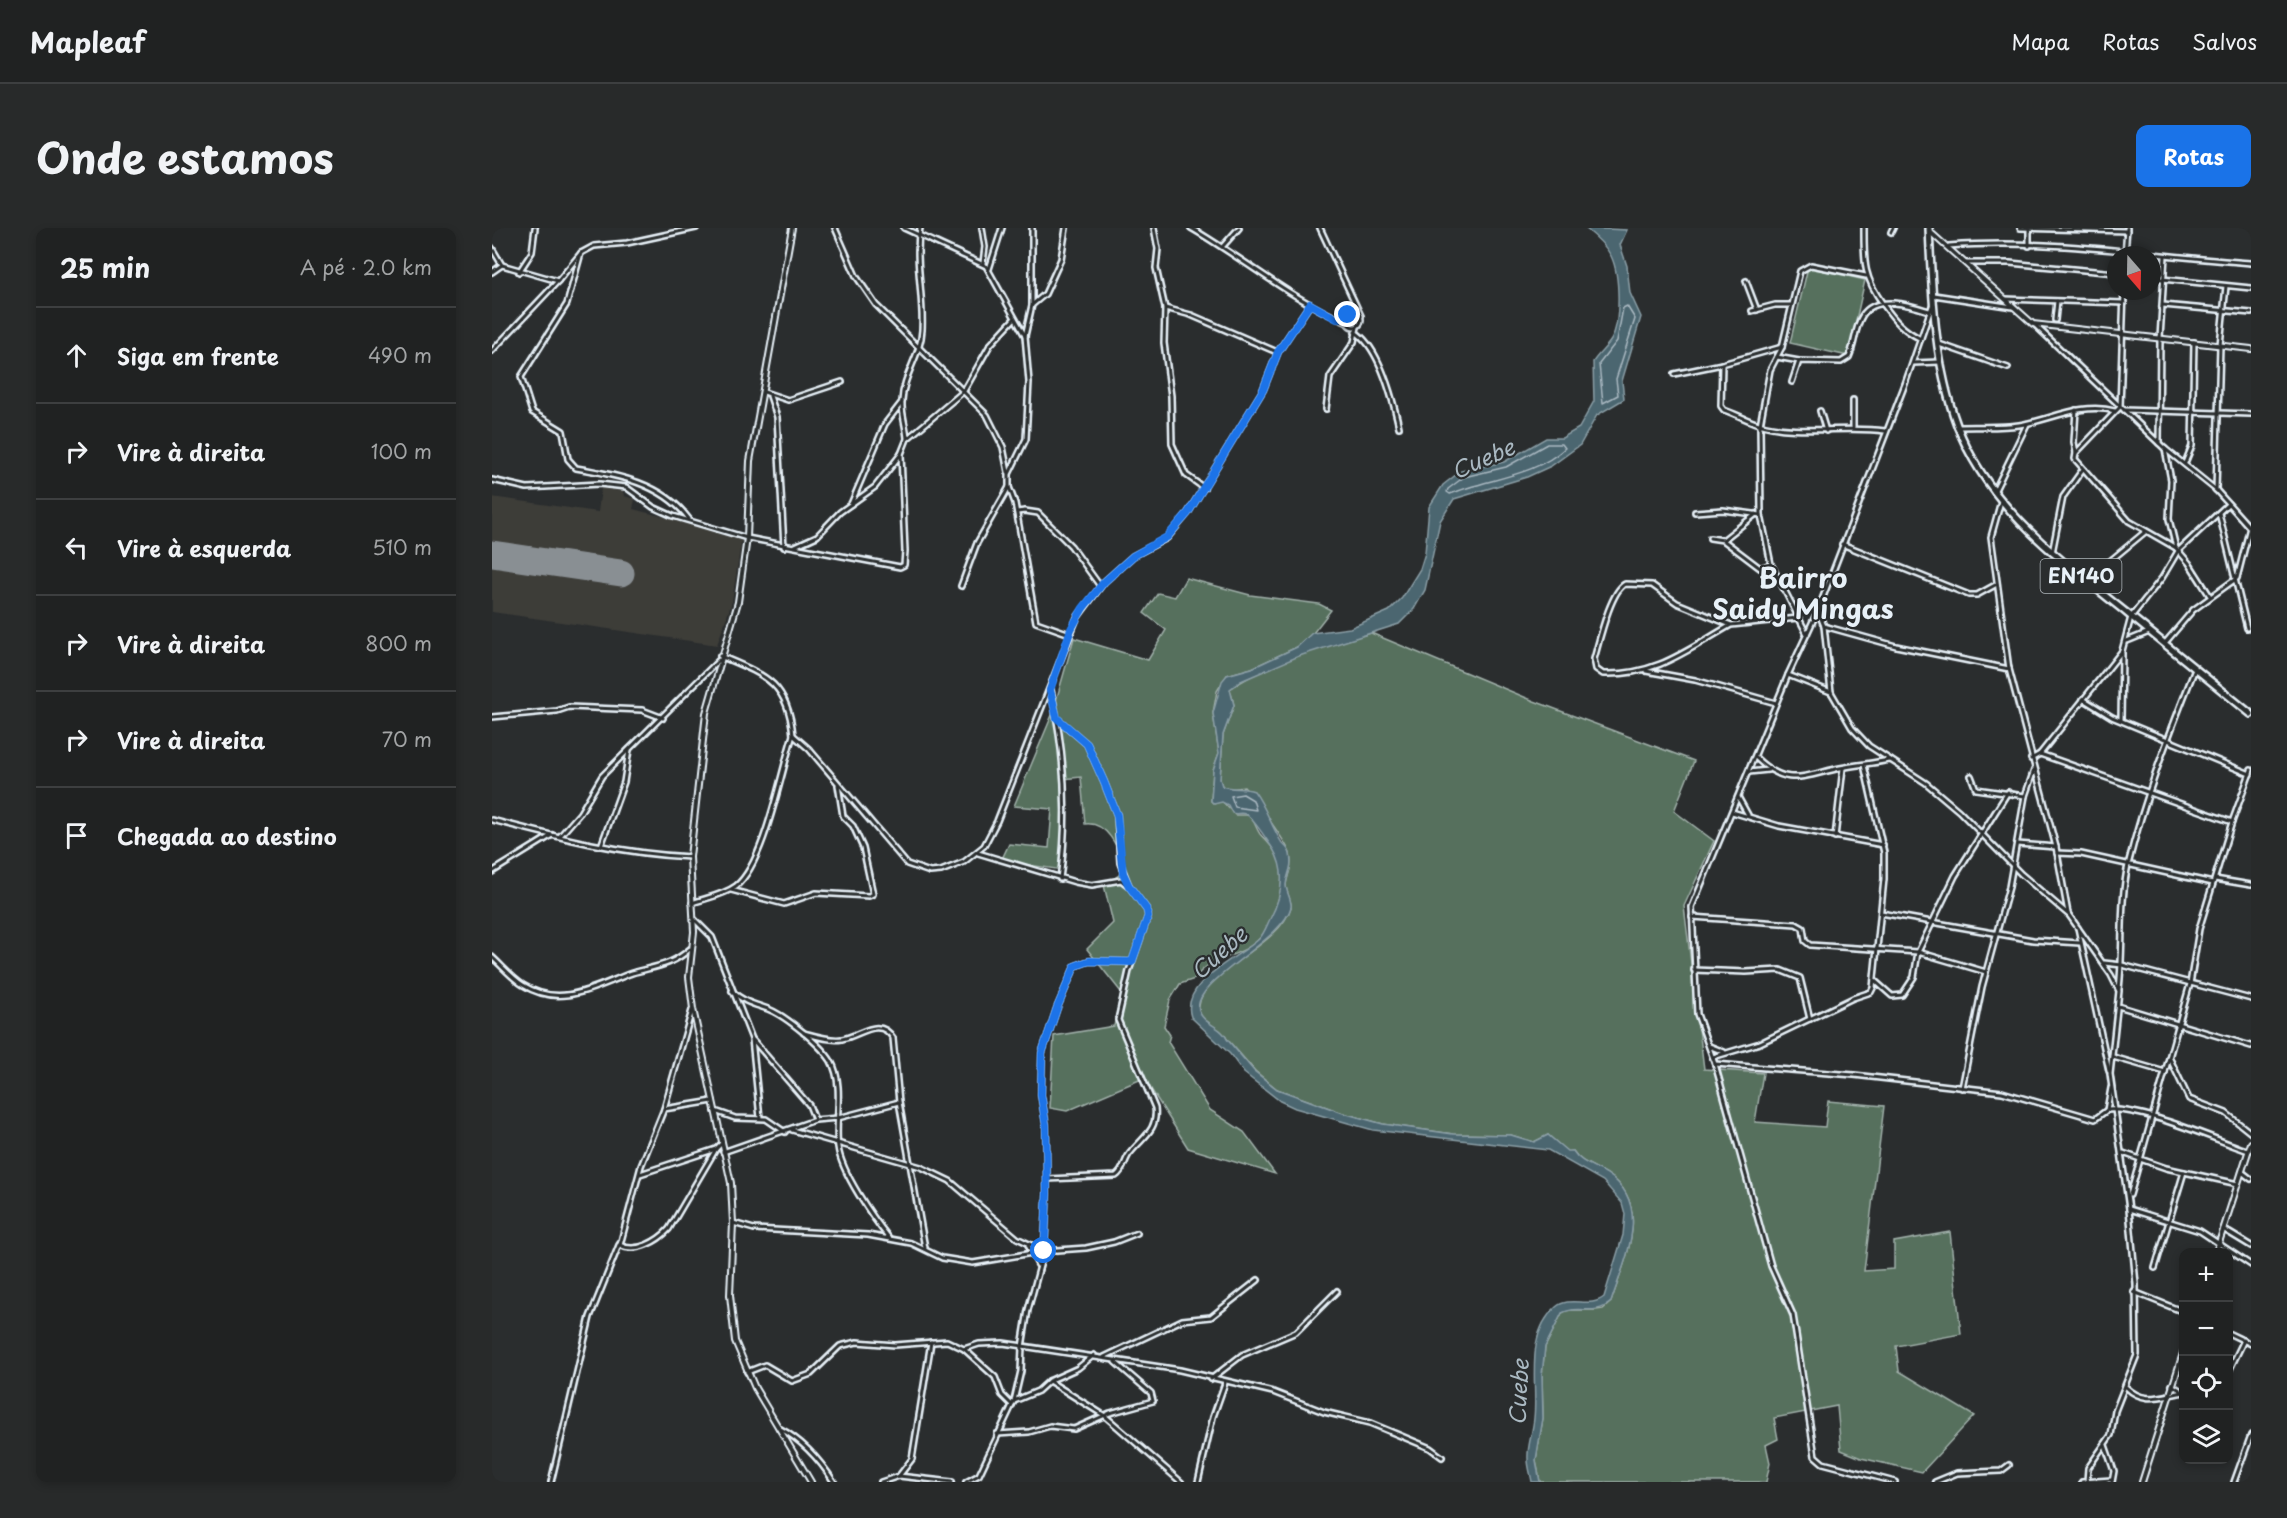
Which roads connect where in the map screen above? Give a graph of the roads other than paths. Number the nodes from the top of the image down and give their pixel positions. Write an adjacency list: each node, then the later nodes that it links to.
1 (535, 228): 36 (street)
2 (696, 228): 27 (street)
3 (792, 228): 93 (street)
4 (835, 228): 80 (street)
5 (904, 228): 20 (street)
6 (920, 228): 20 (street)
7 (982, 228): 30 (street)
8 (1002, 228): 34 (street)
9 (1032, 228): 53 (street)
10 (1066, 228): 53 (street)
11 (1154, 228): 57 (street)
12 (1191, 228): 21 (street)
13 (1239, 228): 21 (street)
14 (1320, 228): 49 (street)
15 (1864, 228): 38 (street)
16 (2020, 228): 17 (street)
17 (2029, 228): 19 (street); 23 (street)
18 (1929, 229): 22 (street); 45 (main road, EN140)
19 (2127, 229): 24 (street)
20 (919, 233): 30 (street); 80 (street)
21 (1223, 246): 52 (street)
22 (1949, 246): 23 (street); 31 (street)
23 (2029, 246): 26 (street)
24 (2126, 246)
25 (492, 248): 33 (street)
26 (2107, 252)
27 (581, 253): 41 (street); 134 (street)
28 (2161, 256): 29 (street)
29 (2165, 256): 32 (street); 40 (street)
30 (983, 263): 34 (street)
31 (1966, 263): 37 (street); 46 (street)
32 (2251, 263)
33 (502, 265): 35 (street); 36 (street)
34 (990, 269): 65 (street)
35 (492, 272)
36 (519, 272): 41 (street)
37 (2107, 272)
38 (1866, 276): 50 (street); 54 (street)
39 (2161, 279): 40 (street)
40 (2164, 279): 43 (street); 55 (street)
41 (558, 281): 82 (street)
42 (1746, 281): 58 (street)
43 (2226, 286): 44 (street); 59 (street)
44 (2251, 288)
45 (1934, 295): 47 (main road, EN140); 56 (street)
46 (2004, 298): 48 (street); 56 (street)
47 (1934, 302): 61 (street); 77 (main road, EN140)
48 (2057, 302): 51 (street); 67 (street)
49 (1356, 303): 63 (street); 64 (street)
50 (1882, 303): 61 (street); 75 (street); 85 (street)
51 (2124, 303): 72 (street)
52 (1310, 304): 66 (street); 83 (street)
53 (1032, 305): 73 (street)
54 (1791, 305): 58 (street); 79 (street)
55 (2163, 305): 59 (street); 74 (street)
56 (2013, 307): 69 (street)
57 (1165, 308): 83 (street); 124 (street)
58 (1757, 310): 60 (street)
59 (2224, 310): 62 (street); 78 (street)
60 (1752, 311)
61 (1929, 311): 75 (street)
62 (2251, 313)
63 (1350, 314): 64 (street); 66 (street); 68 (street)
64 (1361, 316): 70 (street)
65 (1014, 319): 73 (street); 94 (street)
66 (1337, 319): 68 (street)
67 (2055, 320)
68 (1348, 324): 70 (street)
69 (2034, 324): 72 (street); 98 (street)
70 (1357, 327): 71 (street)
71 (1355, 332): 99 (street); 110 (street)
72 (2122, 334): 74 (street); 98 (street)
73 (1025, 336): 121 (street)
74 (2160, 338): 76 (street); 100 (street)
75 (1921, 339): 87 (street)
76 (2194, 342): 78 (street); 102 (street)
77 (1939, 344): 86 (main road, EN140); 89 (street)
78 (2220, 345): 81 (street); 105 (street)
79 (1782, 346): 84 (street); 88 (street)
80 (920, 347): 94 (street); 97 (street)
81 (2251, 349)
82 (492, 351)
83 (1278, 352): 124 (street)
84 (1777, 357): 85 (street); 107 (street)
85 (1799, 361): 92 (street)
86 (1940, 362): 87 (street); 109 (main road, EN140)
87 (1913, 363): 113 (street)
88 (1722, 364): 90 (street); 107 (street)
89 (2008, 368)
90 (1674, 374)
91 (842, 382): 95 (street)
92 (1792, 382)
93 (764, 392): 95 (street); 137 (street)
94 (964, 392): 114 (street); 121 (street)
95 (770, 396): 141 (street)
96 (1853, 400): 111 (street)
97 (902, 402): 114 (street); 129 (street)
98 (2122, 408): 100 (street); 104 (street); 115 (street)
99 (1326, 409)
100 (2160, 409): 102 (street); 115 (street)
101 (2076, 410): 104 (street); 108 (street); 117 (street)
102 (2194, 410): 105 (street); 119 (street)
103 (1820, 411): 112 (street)
104 (2115, 411): 117 (street)
105 (2219, 412): 106 (street); 125 (street)
106 (2251, 414)
107 (1760, 424): 112 (street); 133 (street)
108 (2027, 424): 109 (street); 126 (street)
109 (1957, 426): 126 (main road, EN140)
110 (1399, 427)
111 (1853, 427): 112 (street); 113 (street)
112 (1826, 431)
113 (1886, 431): 140 (street)
114 (907, 439): 118 (street)
115 (2159, 443): 116 (street)
116 (2164, 448): 119 (street); 143 (street)
117 (2076, 453): 120 (street)
118 (901, 454): 129 (street); 142 (street)
119 (2185, 463): 125 (street)
120 (2083, 469): 136 (street); 144 (street)
121 (1009, 474): 123 (street)
122 (492, 480): 134 (street)
123 (1009, 487): 132 (street); 149 (street)
124 (1204, 488): 150 (street)
125 (2216, 490): 128 (street)
126 (1994, 492): 127 (main road, EN140)
127 (2001, 500): 144 (main road, EN140); 148 (street)
128 (2228, 504): 131 (street); 135 (street)
129 (850, 506): 142 (street)
130 (1695, 512): 133 (street)
131 (2219, 512): 143 (street); 147 (street)
132 (1017, 513): 150 (street); 159 (street)
133 (1759, 514): 139 (street); 145 (street)
134 (690, 520): 137 (street)
135 (2250, 526): 147 (street)
136 (2145, 532): 143 (street); 146 (street)
137 (747, 538): 141 (street); 164 (street)
138 (1710, 538): 139 (street)
139 (1723, 540): 145 (street)
140 (1842, 544): 148 (street); 152 (street)
141 (784, 547): 142 (street)
142 (793, 547)
143 (2177, 549): 151 (street); 153 (street)
144 (2052, 553): 146 (main road, EN140)
145 (1771, 564): 154 (street)
146 (2086, 580): 153 (main road, EN140)
147 (2235, 580): 151 (street); 157 (street)
148 (1997, 584): 165 (street)
149 (961, 586)
150 (1100, 586): 159 (street)
151 (2210, 596): 162 (street)
152 (1818, 610): 156 (street); 160 (street)
153 (2131, 617): 158 (main road, EN140); 161 (street)
154 (1798, 618): 155 (street); 160 (street)
155 (1731, 625): 167 (street); 167 (street)
156 (1824, 626): 165 (street); 170 (street)
157 (2247, 628)
158 (2149, 632): 161 (street); 162 (main road, EN140)
159 (1070, 634): 169 (street)
160 (1807, 634): 168 (street)
161 (2127, 641): 163 (street)
162 (2163, 644): 166 (main road, EN140)
163 (2122, 651): 171 (street); 177 (street)
164 (720, 658): 175 (street); 178 (street); 215 (street)
165 (2009, 669): 183 (street)
166 (2195, 669): 173 (main road, EN140); 179 (street)
167 (1644, 671): 172 (street)
168 (1788, 675): 170 (street); 172 (street)
169 (1050, 690): 176 (street); 213 (street)
170 (1831, 692): 184 (street)
171 (2083, 699): 177 (street); 181 (street)
172 (1776, 703): 182 (street)
173 (2251, 714)
174 (492, 717): 175 (street)
175 (663, 718): 180 (street)
176 (1057, 718): 219 (street); 222 (street)
177 (2121, 720): 179 (street)
178 (793, 735): 192 (street); 223 (street)
179 (2169, 741): 190 (street); 195 (street)
180 (629, 750): 205 (street); 210 (street)
181 (2040, 754): 183 (street); 195 (street)
182 (1755, 757): 188 (street); 189 (street)
183 (2031, 759): 187 (street)
184 (1890, 760): 185 (street); 203 (street)
185 (1864, 765): 186 (street); 207 (street)
186 (1843, 768): 188 (street); 206 (street)
187 (2034, 768): 196 (street); 211 (street)
188 (1768, 770): 189 (street)
189 (1749, 772): 197 (street)
190 (2250, 772): 202 (street)
191 (1971, 776): 193 (street)
192 (837, 784): 213 (street); 223 (street)
193 (2001, 791): 194 (street); 198 (street)
194 (2008, 792): 196 (street); 198 (street)
195 (2151, 792): 202 (street); 216 (street)
196 (2025, 796): 208 (street)
197 (1738, 797): 199 (street); 200 (street)
198 (2003, 798): 203 (street)
199 (1732, 812): 200 (street); 227 (street)
200 (1748, 815): 206 (street)
201 (492, 820): 204 (street)
202 (2232, 822): 220 (street)
203 (1982, 833): 217 (street); 229 (street)
204 (554, 834): 205 (street); 218 (street)
205 (560, 836): 210 (street)
206 (1835, 837): 209 (street)
207 (1883, 844): 209 (street); 214 (street)
208 (2017, 844): 211 (street); 217 (street)
209 (1878, 845): 214 (street)
210 (601, 846): 215 (street)
211 (2056, 847): 212 (street)
212 (2057, 852): 216 (street); 226 (street)
213 (978, 853): 219 (street)
214 (1884, 853): 225 (street)
215 (690, 857): 224 (street)
216 (2128, 865): 220 (street); 239 (street)
217 (2013, 866): 226 (street); 231 (street)
218 (492, 872)
219 (1060, 879): 222 (street)
220 (2214, 881): 221 (street); 243 (street)
221 (2251, 885)
222 (1129, 886): 237 (street)
223 (730, 890): 224 (street)
224 (692, 903): 228 (street)
225 (1881, 913): 229 (street); 233 (street)
226 (2069, 915): 230 (street)
227 (1692, 917): 233 (street); 240 (street)
228 (694, 919): 234 (street); 244 (street)
229 (1932, 922): 231 (street); 235 (street)
230 (2078, 926): 232 (street); 238 (street)
231 (1995, 933): 232 (street); 241 (street)
232 (2080, 942): 261 (street)
233 (1878, 948): 235 (street); 242 (street)
234 (690, 949): 236 (street); 248 (street)
235 (1918, 952): 241 (street); 242 (street)
236 (492, 957)
237 (1132, 962): 291 (street); 291 (street)
238 (2104, 963): 239 (street); 245 (street)
239 (2122, 965): 243 (street); 245 (street)
240 (1694, 970): 249 (street); 253 (street)
241 (1986, 972): 262 (street)
242 (1874, 980): 249 (street)
243 (2190, 984): 246 (street); 250 (street)
244 (732, 991): 251 (street); 252 (street)
245 (2119, 991): 247 (street)
246 (2251, 999)
247 (2118, 1006): 250 (street); 257 (street)
248 (693, 1008): 266 (street); 268 (street)
249 (1810, 1019): 255 (street)
250 (2178, 1024): 254 (street); 258 (street)
251 (801, 1033): 267 (street); 273 (street)
252 (752, 1039): 272 (street); 275 (street)
253 (1709, 1046): 255 (street); 256 (street)
254 (2251, 1046)
255 (1726, 1052): 256 (street)
256 (1713, 1057): 259 (street)
257 (2113, 1057): 260 (street); 261 (street)
258 (2169, 1057): 260 (street); 278 (street)
259 (1715, 1064): 264 (street); 358 (street)
260 (2165, 1072): 274 (street)
261 (2110, 1074): 263 (street)
262 (1965, 1079): 264 (street); 265 (street)
263 (2112, 1086): 269 (street); 270 (street)
264 (1962, 1088): 265 (street)
265 (1970, 1088): 270 (street)
266 (713, 1101): 268 (street); 271 (street)
267 (899, 1102): 273 (street); 287 (street)
268 (664, 1109): 290 (street)
269 (2116, 1109): 270 (street); 274 (street); 285 (street)
270 (2107, 1110)
271 (715, 1111): 272 (street); 279 (street)
272 (760, 1118): 277 (street)
273 (838, 1118): 275 (street); 281 (street)
274 (2152, 1118): 283 (street); 286 (street)
275 (815, 1120): 276 (street)
276 (792, 1130): 277 (street); 281 (street)
277 (785, 1132): 284 (street)
278 (2251, 1133)
279 (721, 1143): 282 (street); 284 (street)
280 (2251, 1143): 283 (street)
281 (837, 1144): 287 (street); 300 (street)
282 (716, 1149): 290 (street); 301 (street)
283 (2249, 1151): 289 (street)
284 (723, 1152): 297 (street)
285 (2123, 1153): 286 (street); 294 (street)
286 (2139, 1161): 288 (street); 294 (street)
287 (912, 1165): 303 (street); 305 (street)
288 (2184, 1172): 293 (street); 296 (street)
289 (2242, 1172): 292 (street); 293 (street)
290 (640, 1174): 301 (street)
291 (1047, 1179): 307 (street)
292 (2251, 1179)
293 (2238, 1184): 298 (street)
294 (2129, 1199): 295 (street)
295 (2129, 1209): 296 (street); 313 (street)
296 (2169, 1221): 302 (street); 311 (street)
297 (733, 1223): 300 (street); 329 (street)
298 (2223, 1229): 302 (street); 304 (street)
299 (1137, 1233): 307 (street)
300 (890, 1239): 305 (street)
301 (620, 1243): 350 (street)
302 (2218, 1244): 306 (street); 309 (street)
303 (1028, 1245): 307 (street); 308 (street)
304 (2251, 1246)
305 (926, 1248): 308 (street)
306 (2217, 1248)
307 (1042, 1250): 308 (street); 310 (street)
308 (1032, 1254): 310 (street)
309 (2251, 1265)
310 (1039, 1266): 322 (street)
311 (2155, 1268)
312 (1258, 1280): 326 (street)
313 (2136, 1284): 315 (street); 316 (street)
314 (1337, 1291): 330 (street)
315 (2134, 1292): 316 (street); 334 (street)
316 (2141, 1293): 317 (street)
317 (2179, 1310)
318 (2233, 1335): 319 (street)
319 (2244, 1340): 321 (street); 328 (street)
320 (931, 1342): 323 (street); 329 (street); 346 (street)
321 (2251, 1344)
322 (1022, 1347): 323 (street); 324 (street); 338 (street)
323 (964, 1349): 338 (street)
324 (1094, 1355): 326 (street); 331 (street)
325 (2182, 1356): 333 (street)
326 (1104, 1357): 327 (street)
327 (1113, 1361): 330 (street); 339 (street)
328 (2233, 1364)
329 (747, 1372): 340 (street)
330 (1211, 1379): 332 (street)
331 (1049, 1381): 338 (street); 339 (street)
332 (1225, 1383): 344 (street); 357 (street)
333 (2171, 1384): 335 (street); 337 (street)
334 (2126, 1387): 337 (street); 343 (street)
335 (2179, 1389)
336 (2179, 1393): 337 (street)
337 (2168, 1395): 361 (street)
338 (1013, 1403): 341 (street)
339 (1105, 1416): 341 (street); 356 (street)
340 (779, 1428): 351 (street); 352 (street)
341 (997, 1434): 355 (street)
342 (2251, 1435): 362 (street)
343 (2105, 1445): 347 (street); 349 (street)
344 (1442, 1457)
345 (2009, 1465): 359 (street)
346 (899, 1476): 353 (street); 354 (street)
347 (2086, 1481): 348 (street); 360 (street)
348 (2104, 1481): 349 (street)
349 (2112, 1481)
350 (551, 1482)
351 (811, 1482)
352 (834, 1482)
353 (881, 1482)
354 (952, 1482)
355 (966, 1482)
356 (1181, 1482)
357 (1198, 1482)
358 (1895, 1482)
359 (1935, 1482)
360 (2082, 1482)
361 (2142, 1482)
362 (2234, 1482)

